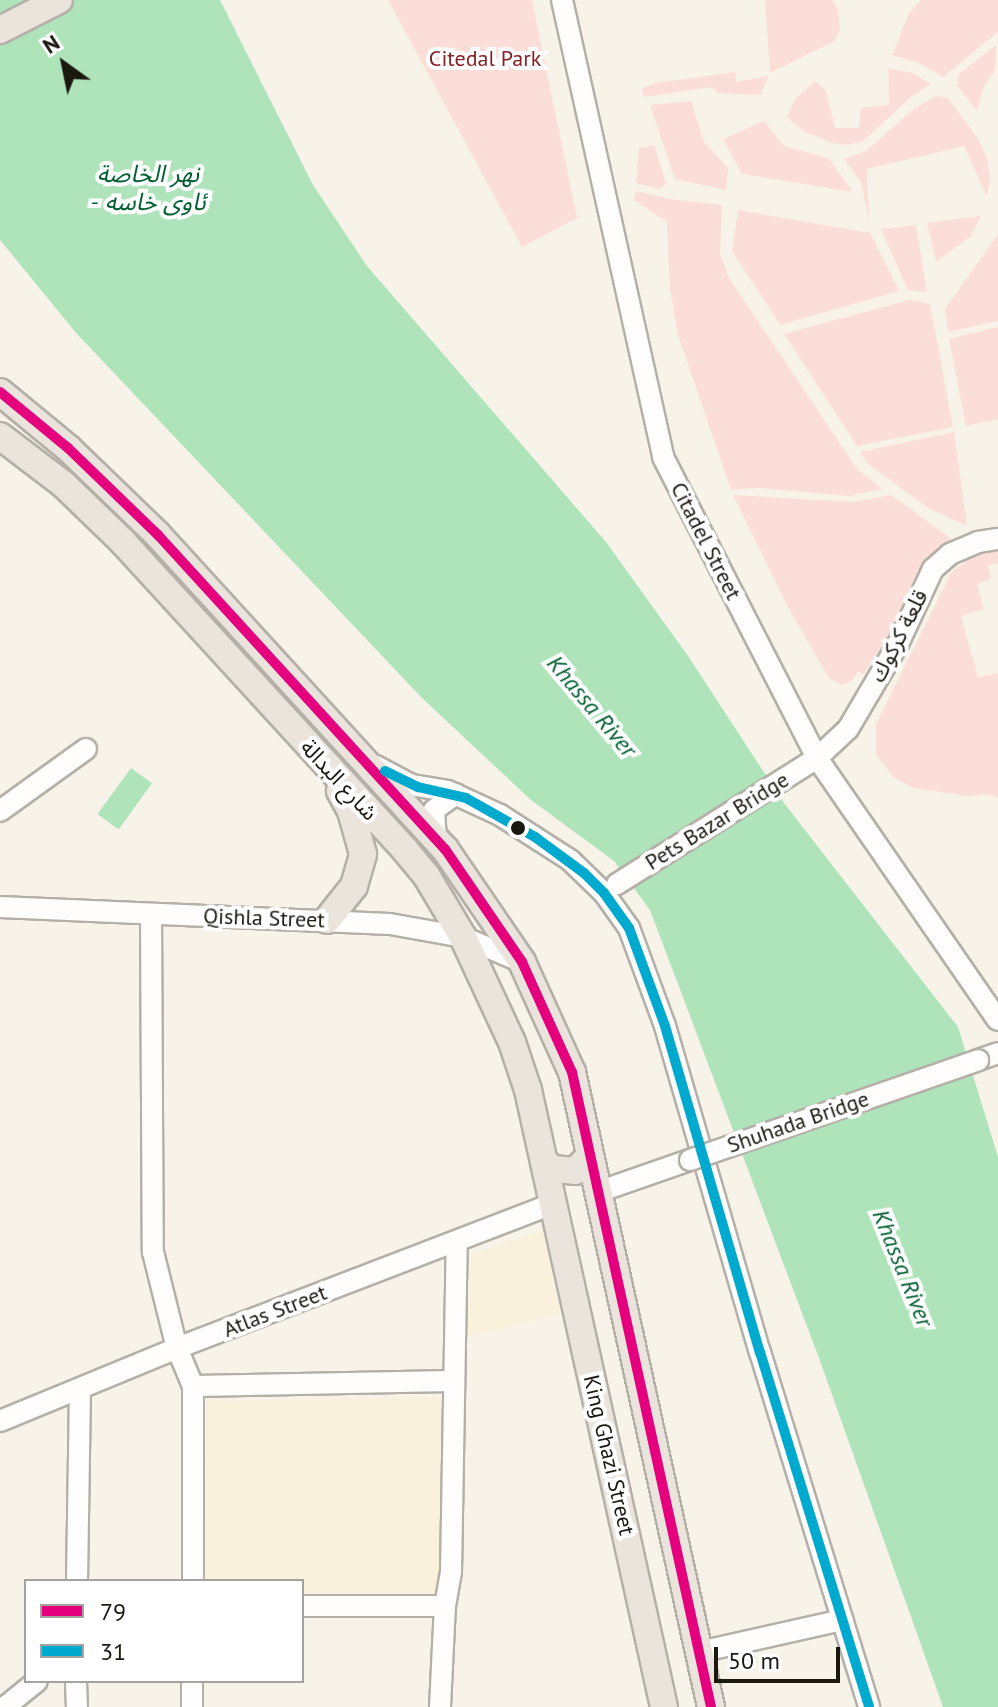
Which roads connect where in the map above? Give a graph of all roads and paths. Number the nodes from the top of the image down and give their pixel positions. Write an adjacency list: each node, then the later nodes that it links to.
1 (59, 0): 3 (main road)
2 (562, 0): 9 (street, Citadel Street)
3 (0, 30)
4 (0, 392): 8 (main road, شارع البدالة)
5 (0, 436): 10 (main road, شارع البدالة)
6 (998, 539): 9 (street, قلعة كركوك)
7 (86, 749): 12 (street)
8 (356, 752): 11 (street); 13 (main road, شارع البدالة)
9 (817, 758): 15 (street, Pets Bazar Bridge); 22 (street, Citadel Street)
10 (318, 759): 16 (main road, شارع البدالة); 19 (main road)
11 (456, 794): 13 (street); 38 (street)
12 (0, 811)
13 (436, 839): 14 (main road, شارع البدالة)
14 (467, 881): 16 (main road); 21 (main road, شارع البدالة)
15 (617, 884)
16 (442, 899): 20 (main road, شارع البدالة)
17 (0, 907): 18 (street, Qishla Street)
18 (151, 914): 19 (street, Qishla Street); 29 (street)
19 (327, 920): 20 (street, Qishla Street)
20 (463, 937): 21 (street, Qishla Street); 25 (main road, شارع البدالة)
21 (522, 962): 24 (main road, شارع البدالة)
22 (998, 1020)
23 (988, 1056): 26 (street, Shuhada Bridge, bridge)
24 (590, 1156): 25 (main road); 26 (main road, شارع البدالة)
25 (544, 1162): 27 (main road, شارع البدالة)
26 (598, 1192): 39 (main road, King Ghazi Street)
27 (552, 1204): 28 (street, Atlas Street); 47 (main road, King Ghazi Street)
28 (457, 1242): 29 (street, Atlas Street); 30 (street)
29 (177, 1348): 31 (street); 32 (street, Atlas Street)
30 (453, 1381): 31 (street); 37 (street)
31 (193, 1386): 35 (street)
32 (80, 1389): 33 (street, Atlas Street); 34 (street)
33 (0, 1421)
34 (77, 1579)
35 (193, 1579)
36 (304, 1606): 37 (street)
37 (445, 1606): 46 (street)
38 (842, 1620): 39 (street); 49 (street)
39 (699, 1652): 48 (main road, King Ghazi Street)
40 (35, 1683): 43 (street)
41 (76, 1683): 44 (street)
42 (192, 1683): 45 (street)
43 (5, 1707)
44 (77, 1707)
45 (192, 1707)
46 (440, 1707)
47 (664, 1707)
48 (711, 1707)
49 (869, 1707)

